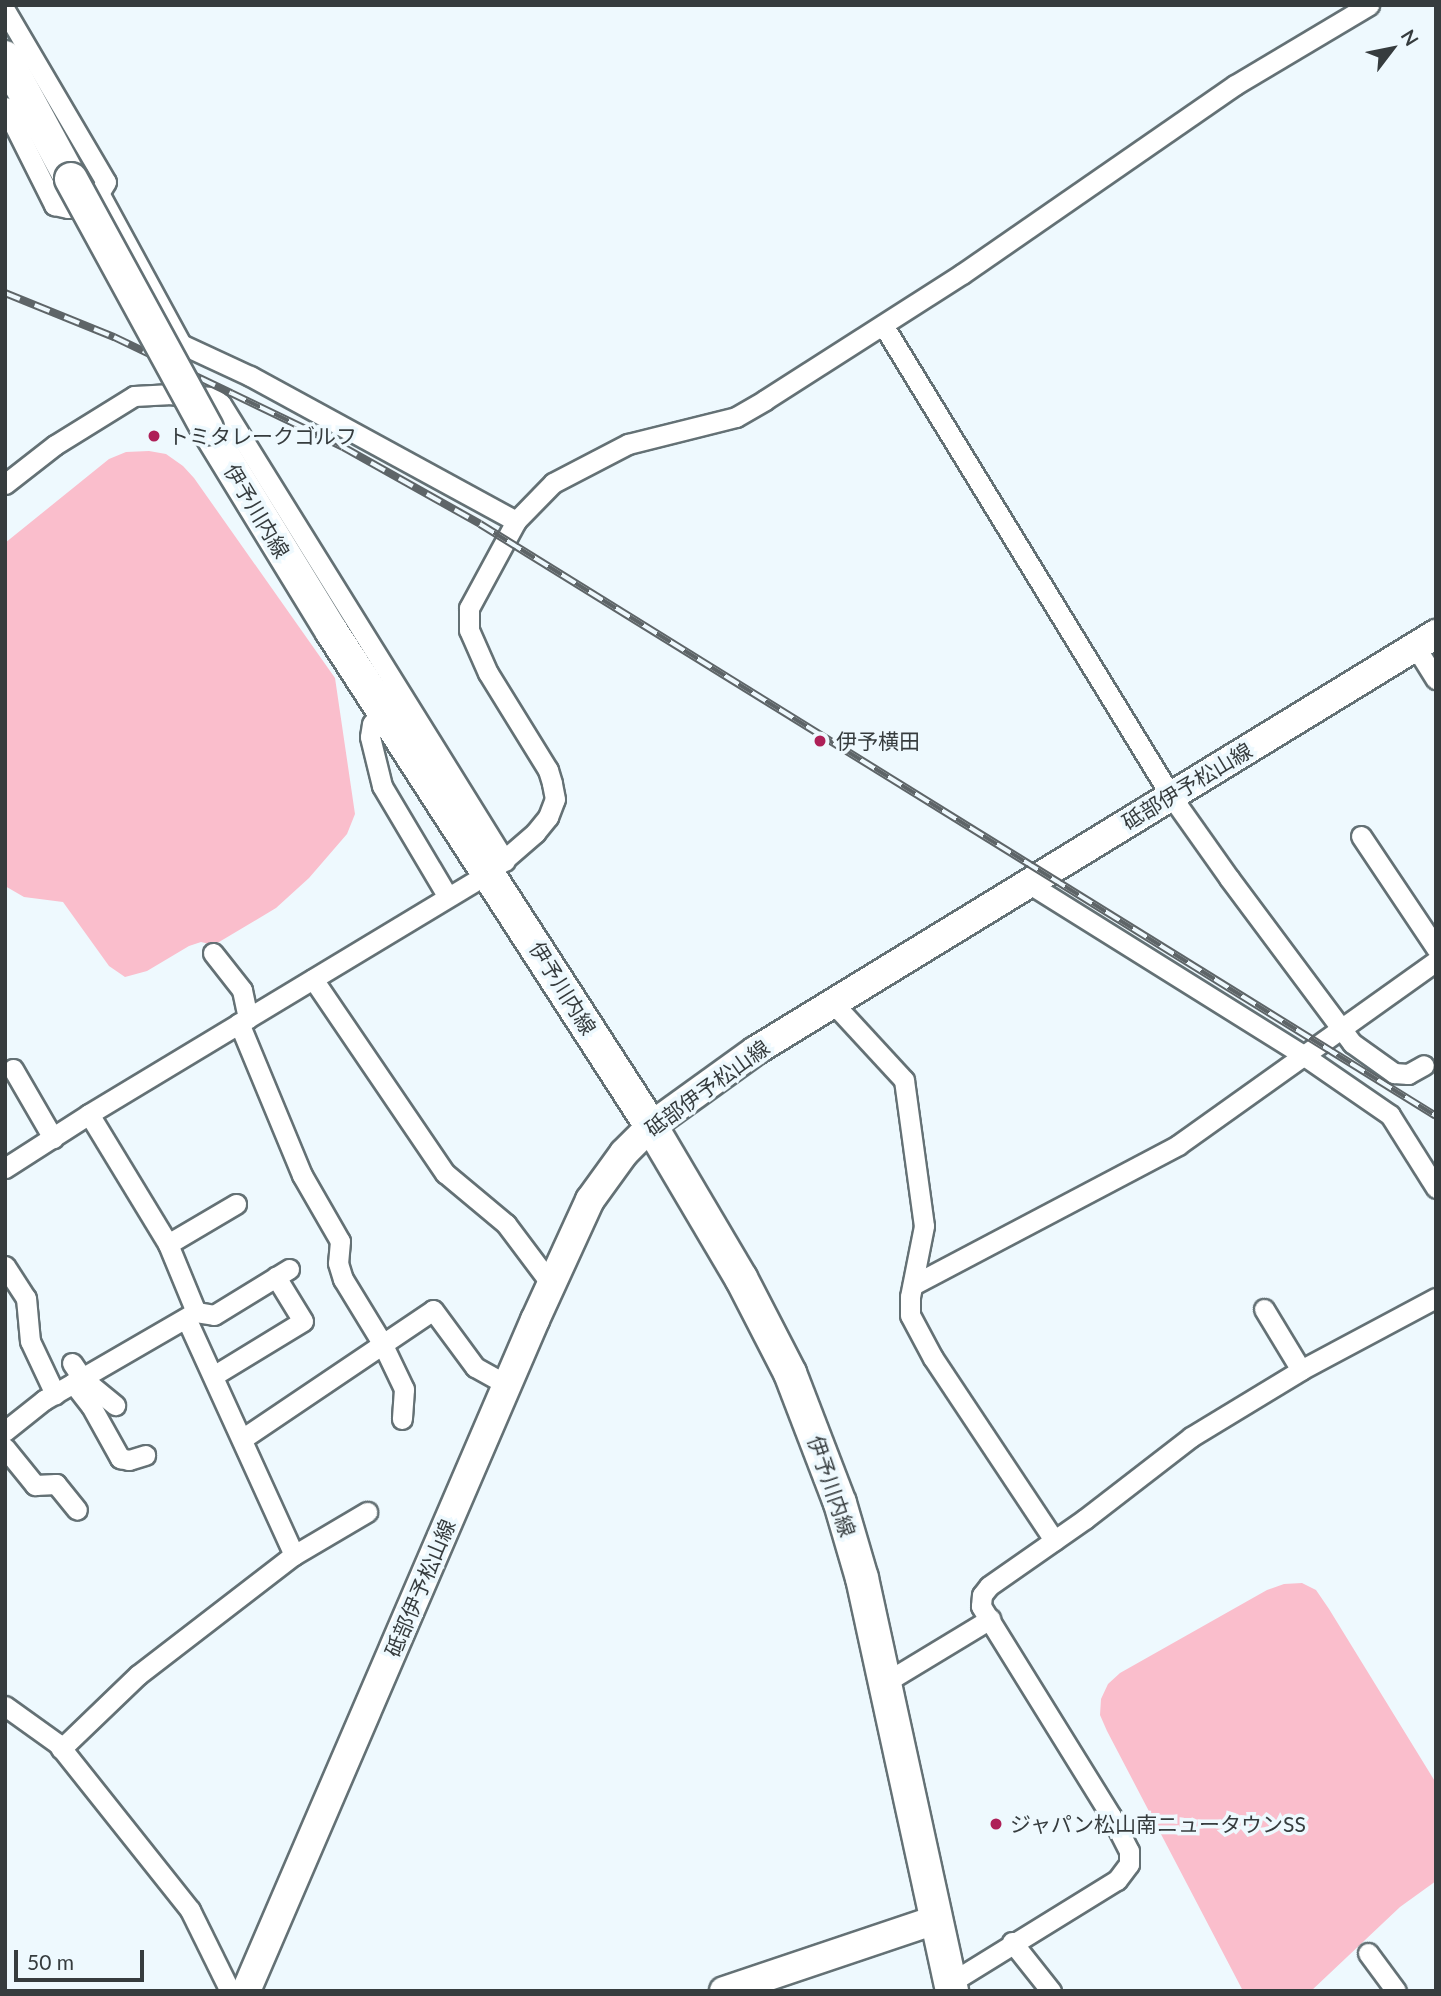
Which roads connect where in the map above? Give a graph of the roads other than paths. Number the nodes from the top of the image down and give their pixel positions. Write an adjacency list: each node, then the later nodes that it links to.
1 (1369, 5): 6 (street)
2 (5, 10): 5 (street)
3 (5, 57): 11 (main road, 伊予川内線, bridge)
4 (5, 107): 5 (street)
5 (99, 193): 8 (street)
6 (883, 325): 8 (street); 12 (street)
7 (5, 485): 14 (street)
8 (516, 521): 14 (street)
9 (1425, 640): 10 (street); 12 (main road, 砥部伊予松山線)
10 (1436, 679)
11 (384, 710): 14 (main road, 伊予川内線); 16 (street)
12 (1171, 796): 15 (main road, 砥部伊予松山線); 23 (street)
13 (1362, 835): 17 (street)
14 (497, 866): 16 (street); 28 (main road, 伊予川内線)
15 (1028, 883): 21 (main road, 砥部伊予松山線); 24 (street)
16 (448, 897): 20 (street)
17 (1436, 948)
18 (213, 953): 22 (street)
19 (1436, 961): 23 (street)
20 (313, 979): 22 (street); 35 (street)
21 (832, 1002): 28 (main road, 砥部伊予松山線); 36 (street)
22 (244, 1020): 27 (street); 40 (street)
23 (1341, 1027): 24 (street); 25 (street)
24 (1303, 1055): 31 (street); 36 (street)
25 (1424, 1065)
26 (13, 1069): 29 (street)
27 (89, 1114): 29 (street); 33 (street)
28 (651, 1126): 35 (main road, 砥部伊予松山線); 57 (main road, 伊予川内線)
29 (53, 1138): 30 (street)
30 (5, 1168)
31 (1436, 1188)
32 (236, 1204): 33 (street)
33 (169, 1244): 39 (street)
34 (5, 1266): 45 (street)
35 (551, 1284): 44 (main road, 砥部伊予松山線)
36 (913, 1285): 54 (street)
37 (1436, 1298): 41 (street)
38 (1264, 1310): 41 (street)
39 (191, 1315): 42 (street); 43 (street); 43 (street)
40 (383, 1343): 44 (street); 47 (street); 49 (street)
41 (1301, 1370): 54 (street)
42 (76, 1375): 45 (street); 46 (street); 51 (street)
43 (213, 1376): 49 (street)
44 (507, 1385): 65 (main road, 砥部伊予松山線)
45 (55, 1394): 48 (street)
46 (115, 1405)
47 (402, 1419)
48 (5, 1431)
49 (242, 1439): 55 (street)
50 (5, 1448): 52 (street)
51 (145, 1455)
52 (77, 1510)
53 (367, 1512): 55 (street)
54 (1054, 1540): 56 (street)
55 (294, 1555): 59 (street)
56 (990, 1619): 57 (street); 61 (street)
57 (886, 1682): 60 (main road, 伊予川内線)
58 (5, 1706): 59 (street)
59 (61, 1749): 64 (street)
60 (935, 1920): 63 (main road, 伊予川内線); 66 (main road)
61 (1012, 1942): 63 (street); 67 (street)
62 (1368, 1953): 68 (street)
63 (951, 1987)
64 (230, 1991)
65 (246, 1991)
66 (724, 1991)
67 (1051, 1991)
68 (1396, 1991)

